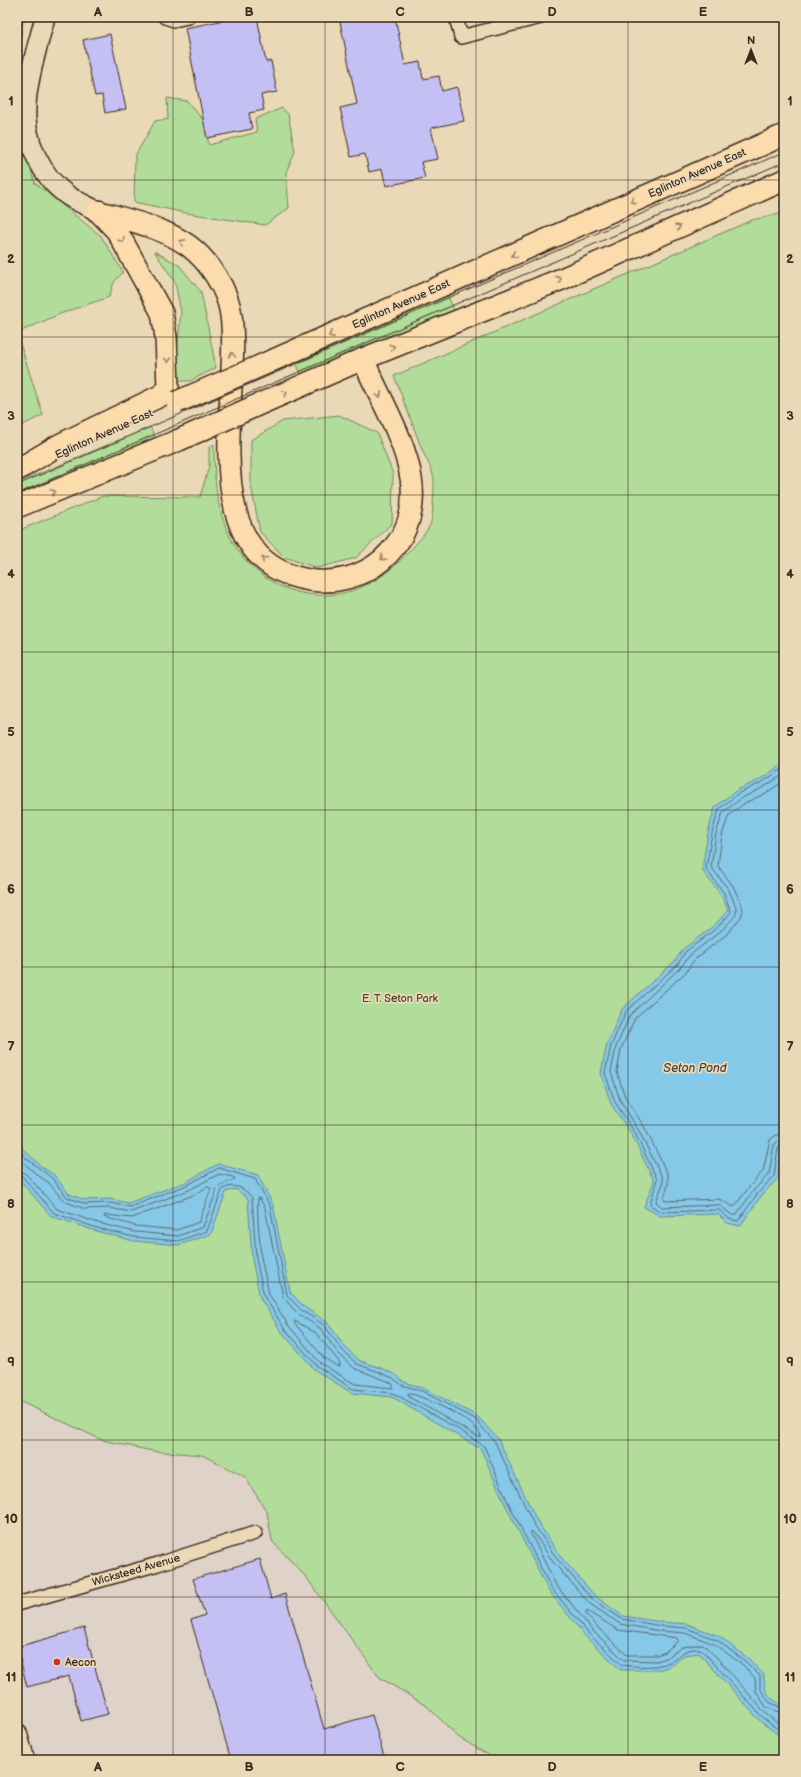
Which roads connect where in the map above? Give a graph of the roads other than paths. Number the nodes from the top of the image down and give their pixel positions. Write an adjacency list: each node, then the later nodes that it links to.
1 (44, 17): 8 (street)
2 (165, 17): 3 (street)
3 (188, 17)
4 (456, 17): 5 (street)
5 (541, 17)
6 (784, 135): 10 (main road, Eglinton Avenue East, one-way to 10, bridge)
7 (784, 180): 9 (main road, one-way to 7)
8 (97, 211): 9 (main road, one-way to 8); 10 (main road, one-way to 10)
9 (363, 359): 11 (main road, one-way to 9, bridge)
10 (17, 471)
11 (17, 507)
12 (255, 1533): 13 (street, Wicksteed Avenue)
13 (17, 1604)
14 (17, 1733): 15 (street)
15 (25, 1760)

